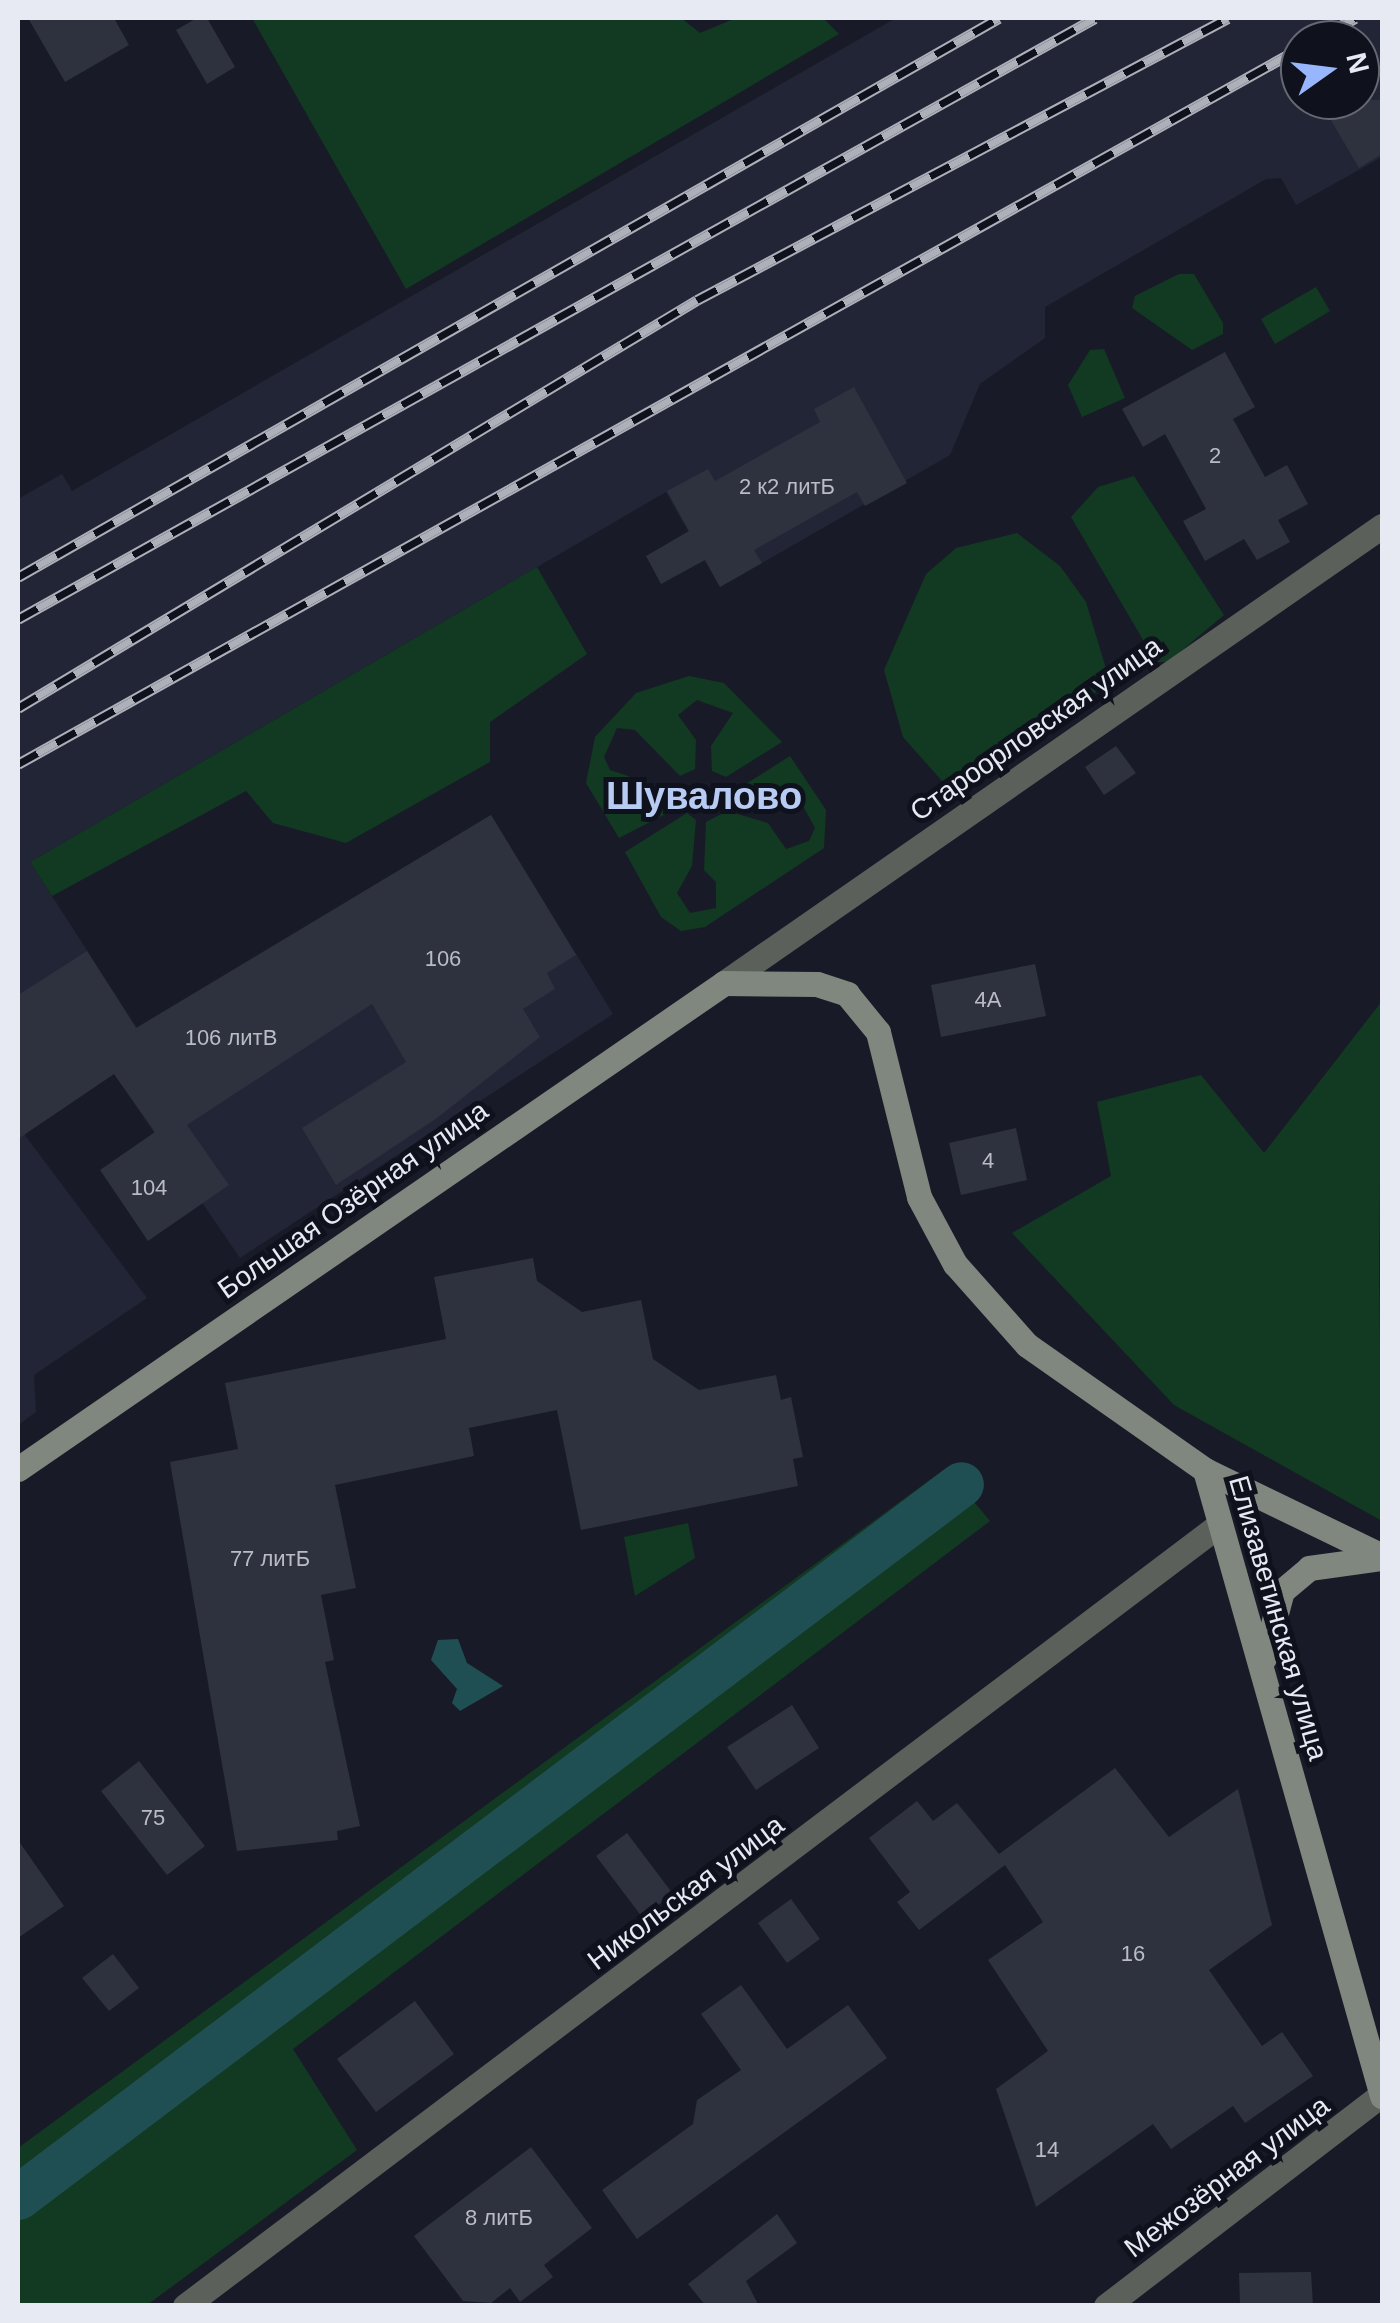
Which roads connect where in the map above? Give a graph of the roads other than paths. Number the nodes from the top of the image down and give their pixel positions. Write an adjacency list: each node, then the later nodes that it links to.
1 (1382, 526): 2 (street, Староорловская улица)
2 (724, 983): 3 (street, Большая Озёрная улица); 4 (street, Елизаветинская улица)
3 (18, 1469)
4 (1205, 1470): 5 (street, Елизаветинская улица); 6 (street)
5 (1220, 1524): 7 (street, Елизаветинская улица); 9 (street, Никольская улица)
6 (1382, 1557): 7 (street)
7 (1262, 1672): 8 (street, Елизаветинская улица)
8 (1382, 2095): 10 (street, Межозёрная улица)
9 (185, 2306)
10 (1106, 2306)

